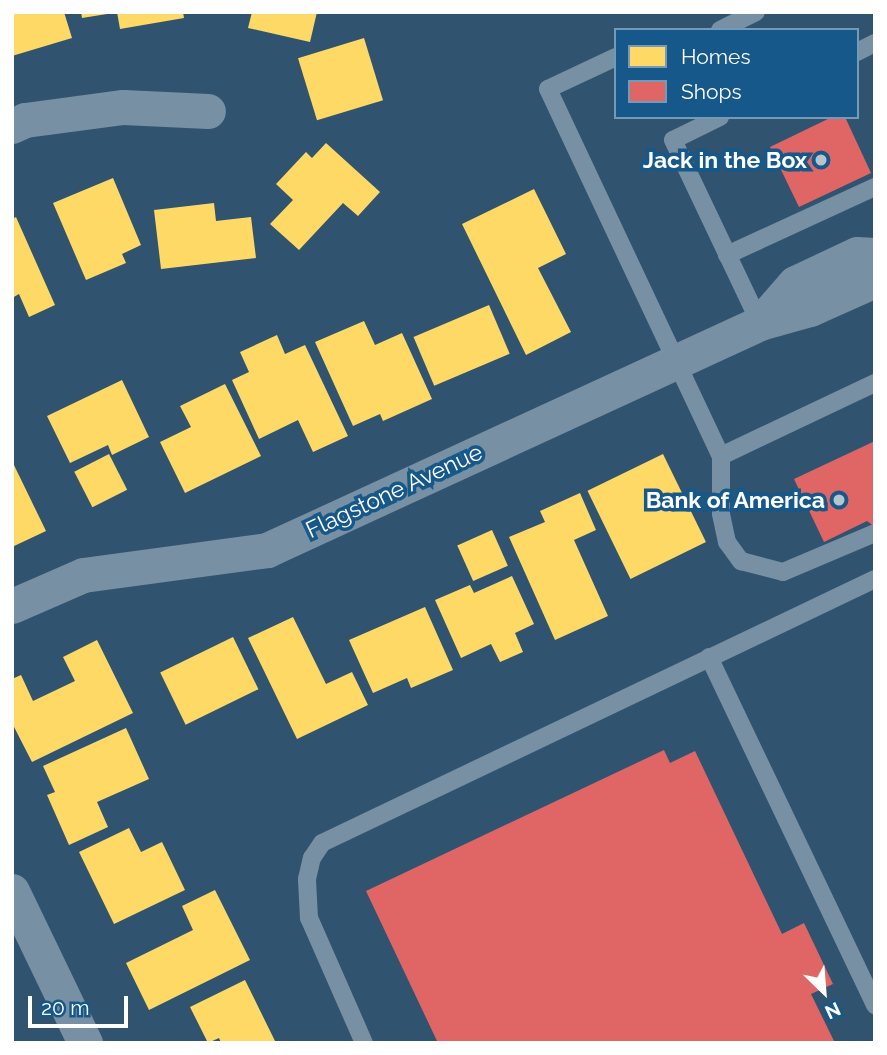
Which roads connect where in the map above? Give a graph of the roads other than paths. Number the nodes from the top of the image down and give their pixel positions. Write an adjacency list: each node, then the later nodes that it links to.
1 (757, 12): 2 (lane)
2 (724, 28)
3 (875, 43): 4 (lane)
4 (859, 51)
5 (614, 58): 14 (lane)
6 (208, 111): 8 (street)
7 (716, 119): 10 (lane)
8 (12, 126)
9 (875, 187): 10 (lane)
10 (727, 255): 13 (lane)
11 (875, 255): 13 (street, Flagstone Avenue)
12 (875, 280): 13 (street, Flagstone Avenue)
13 (760, 323): 14 (street, Flagstone Avenue)
14 (678, 361): 16 (lane); 19 (street, Flagstone Avenue)
15 (875, 383): 16 (lane)
16 (721, 456): 17 (lane)
17 (875, 533)
18 (875, 579): 20 (lane)
19 (12, 606)
20 (709, 657): 22 (lane); 24 (lane)
21 (12, 891): 23 (street)
22 (875, 1005)
23 (85, 1043)
24 (364, 1043)

